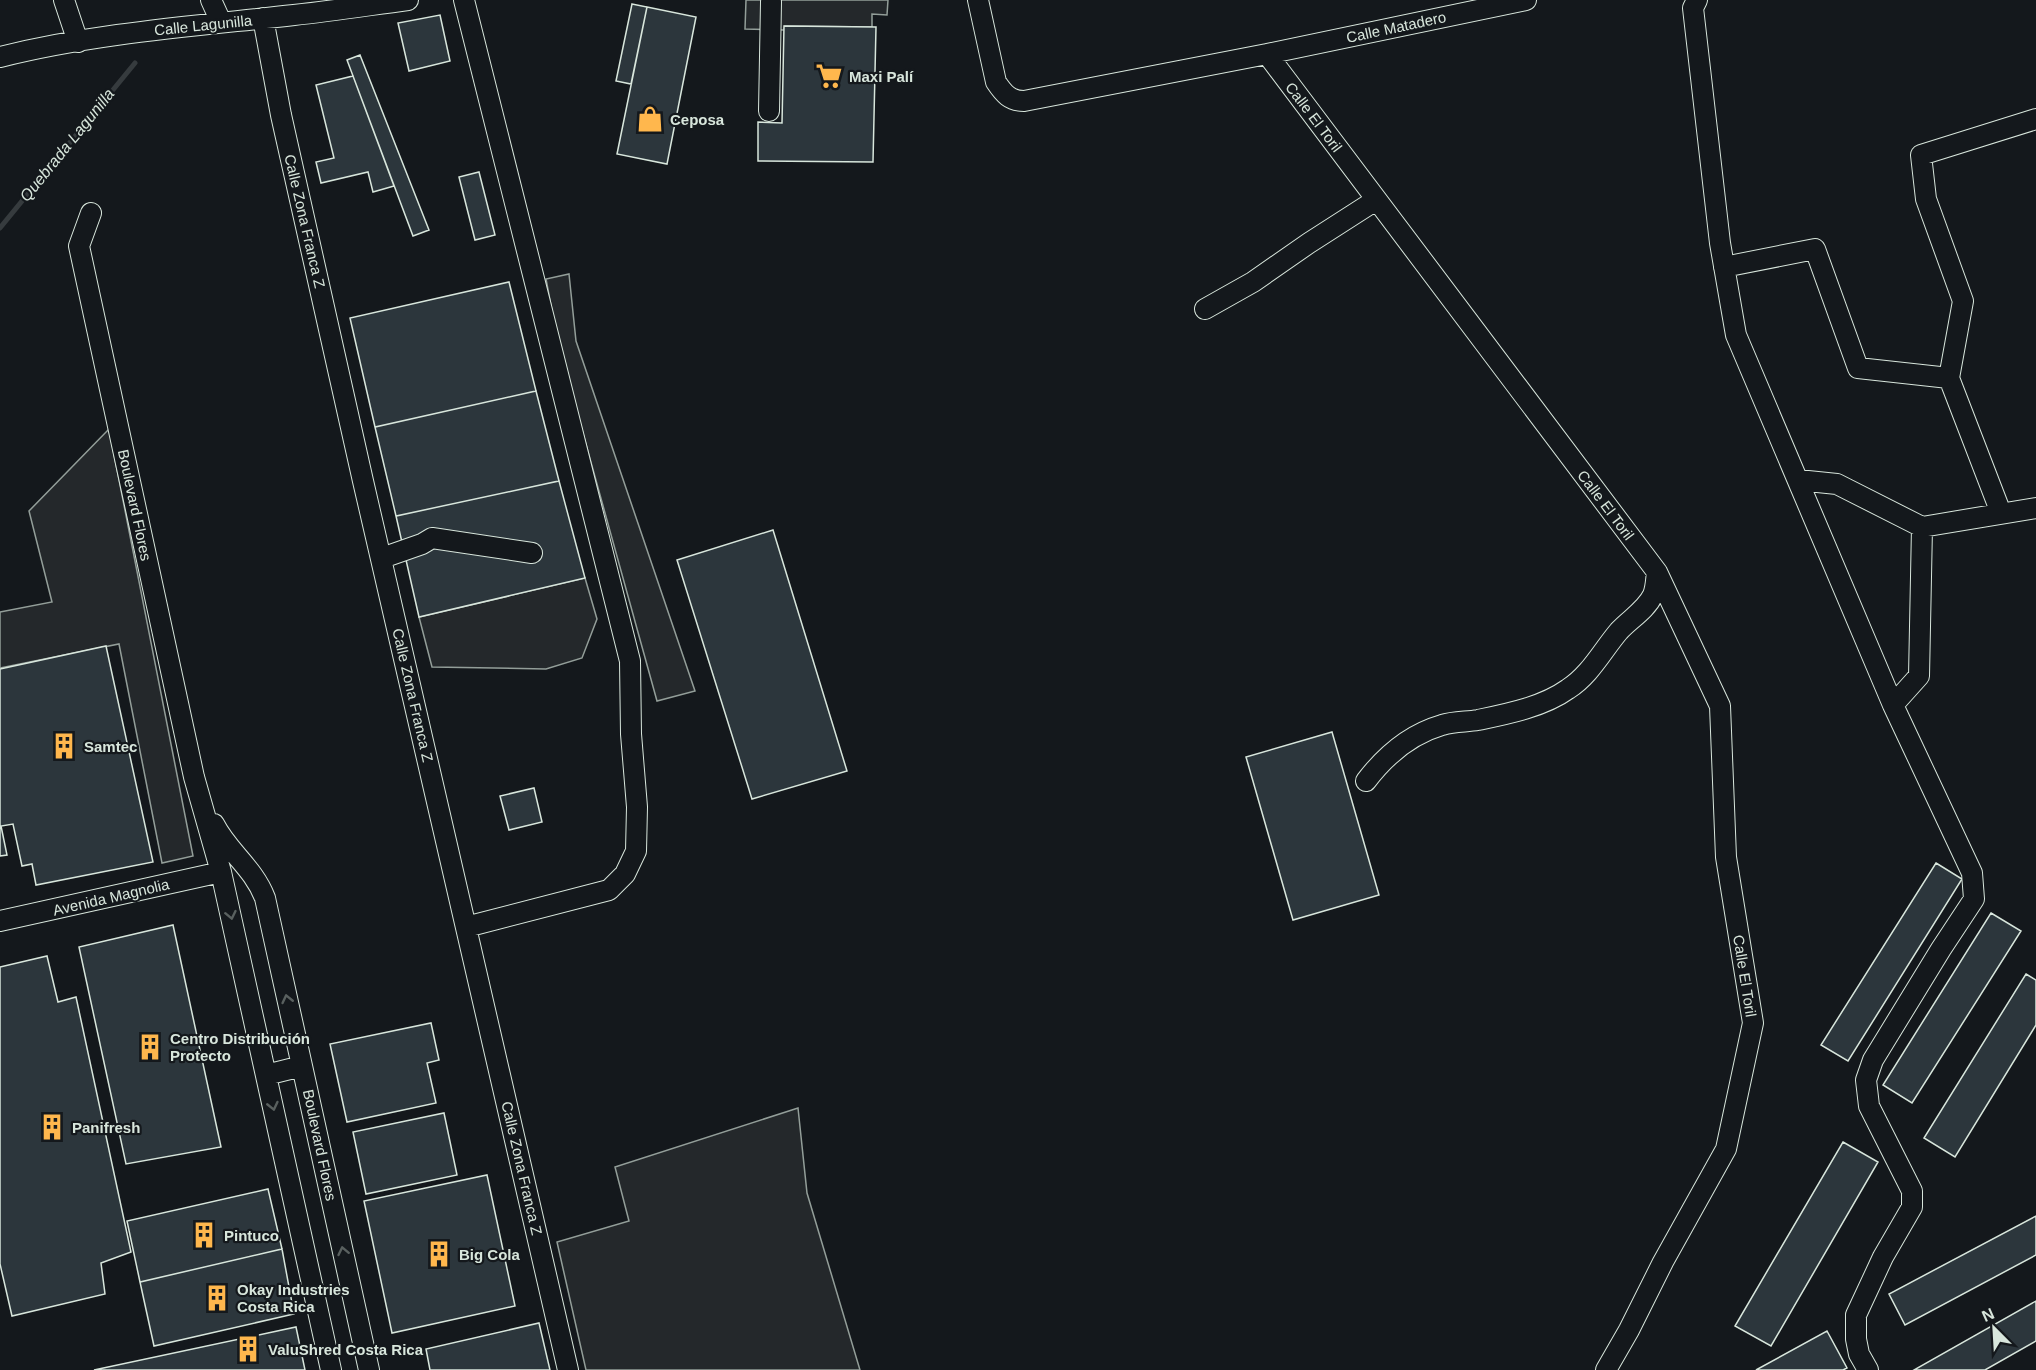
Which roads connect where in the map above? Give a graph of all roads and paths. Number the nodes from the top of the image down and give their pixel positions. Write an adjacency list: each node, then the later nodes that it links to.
1 (64, 0): 11 (street)
2 (211, 0): 10 (street)
3 (408, 0): 9 (street, Calle Lagunilla)
4 (464, 0): 33 (street)
5 (978, 0): 12 (street)
6 (1526, 0): 12 (street, Calle Matadero)
7 (1697, 0): 18 (street)
8 (771, 2): 14 (street)
9 (263, 18): 10 (street, Calle Lagunilla); 26 (street, Calle Zona Franca Z)
10 (221, 22): 11 (street, Calle Lagunilla)
11 (78, 42): 13 (street, Calle Lagunilla)
12 (1267, 54): 16 (street, Calle El Toril)
13 (0, 57)
14 (769, 111)
15 (2036, 119): 20 (street)
16 (1376, 200): 19 (street); 27 (street, Calle El Toril)
17 (91, 213): 30 (street, Boulevard Flores)
18 (1724, 267): 20 (street); 21 (street)
19 (1205, 309)
20 (1949, 378): 23 (street)
21 (1798, 480): 24 (street); 28 (street)
22 (2036, 508): 23 (street)
23 (2001, 513): 24 (street)
24 (1922, 527): 28 (street)
25 (532, 553): 26 (street)
26 (382, 558): 33 (street, Calle Zona Franca Z)
27 (1657, 572): 29 (street); 39 (street, Calle El Toril)
28 (1893, 705): 40 (street)
29 (1365, 781)
30 (200, 798): 31 (street, Boulevard Flores); 34 (street, Boulevard Flores, one-way to 30)
31 (221, 872): 32 (street, Avenida Magnolia); 35 (street, Boulevard Flores, one-way to 35)
32 (0, 921)
33 (466, 927): 38 (street, Calle Zona Franca Z)
34 (302, 1066): 35 (street); 37 (street, Boulevard Flores, one-way to 34)
35 (266, 1075): 36 (street, Boulevard Flores, one-way to 36)
36 (331, 1370)
37 (369, 1370)
38 (568, 1370)
39 (1606, 1370)
40 (1868, 1370)

